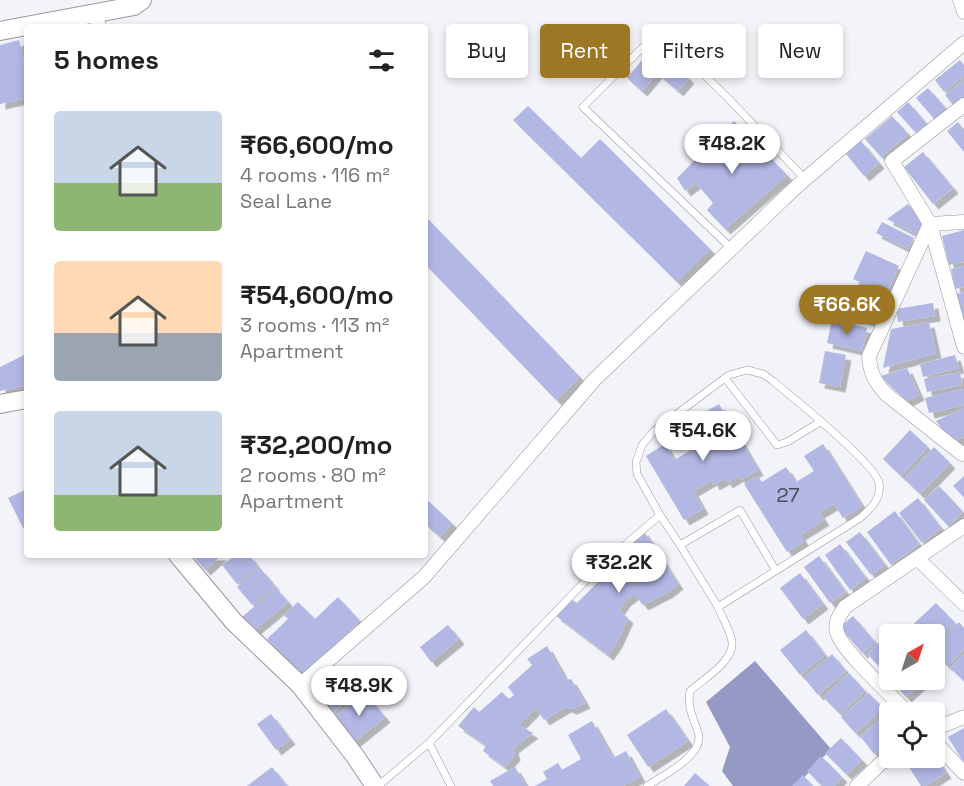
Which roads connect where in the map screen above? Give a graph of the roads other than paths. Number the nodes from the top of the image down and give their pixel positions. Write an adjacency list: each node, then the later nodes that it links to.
1 (142, 0): 4 (street)
2 (960, 0): 3 (street)
3 (964, 12)
4 (97, 19): 5 (street)
5 (57, 24)
6 (24, 28): 7 (street)
7 (0, 31)
8 (964, 43): 10 (street)
9 (964, 105): 12 (street)
10 (805, 179): 13 (street); 13 (lane)
11 (964, 222): 12 (street)
12 (930, 224): 14 (street); 19 (street)
13 (732, 249): 28 (street)
14 (964, 347)
15 (725, 378): 18 (lane); 18 (lane); 20 (lane)
16 (24, 400): 17 (street)
17 (0, 404)
18 (820, 422): 25 (lane)
19 (964, 453)
20 (660, 515): 22 (lane); 32 (lane)
21 (964, 526): 24 (street)
22 (680, 545): 25 (lane); 27 (lane)
23 (181, 558): 28 (street)
24 (917, 558): 26 (street); 29 (street)
25 (776, 571): 27 (lane)
26 (964, 604)
27 (718, 607): 38 (lane)
28 (300, 686): 36 (street)
29 (898, 702)
30 (964, 717): 31 (street)
31 (945, 725)
32 (429, 743): 36 (lane); 37 (lane)
33 (945, 753): 35 (street)
34 (879, 765): 39 (street)
35 (964, 773)
36 (376, 786)
37 (451, 786)
38 (647, 786)
39 (857, 786)

